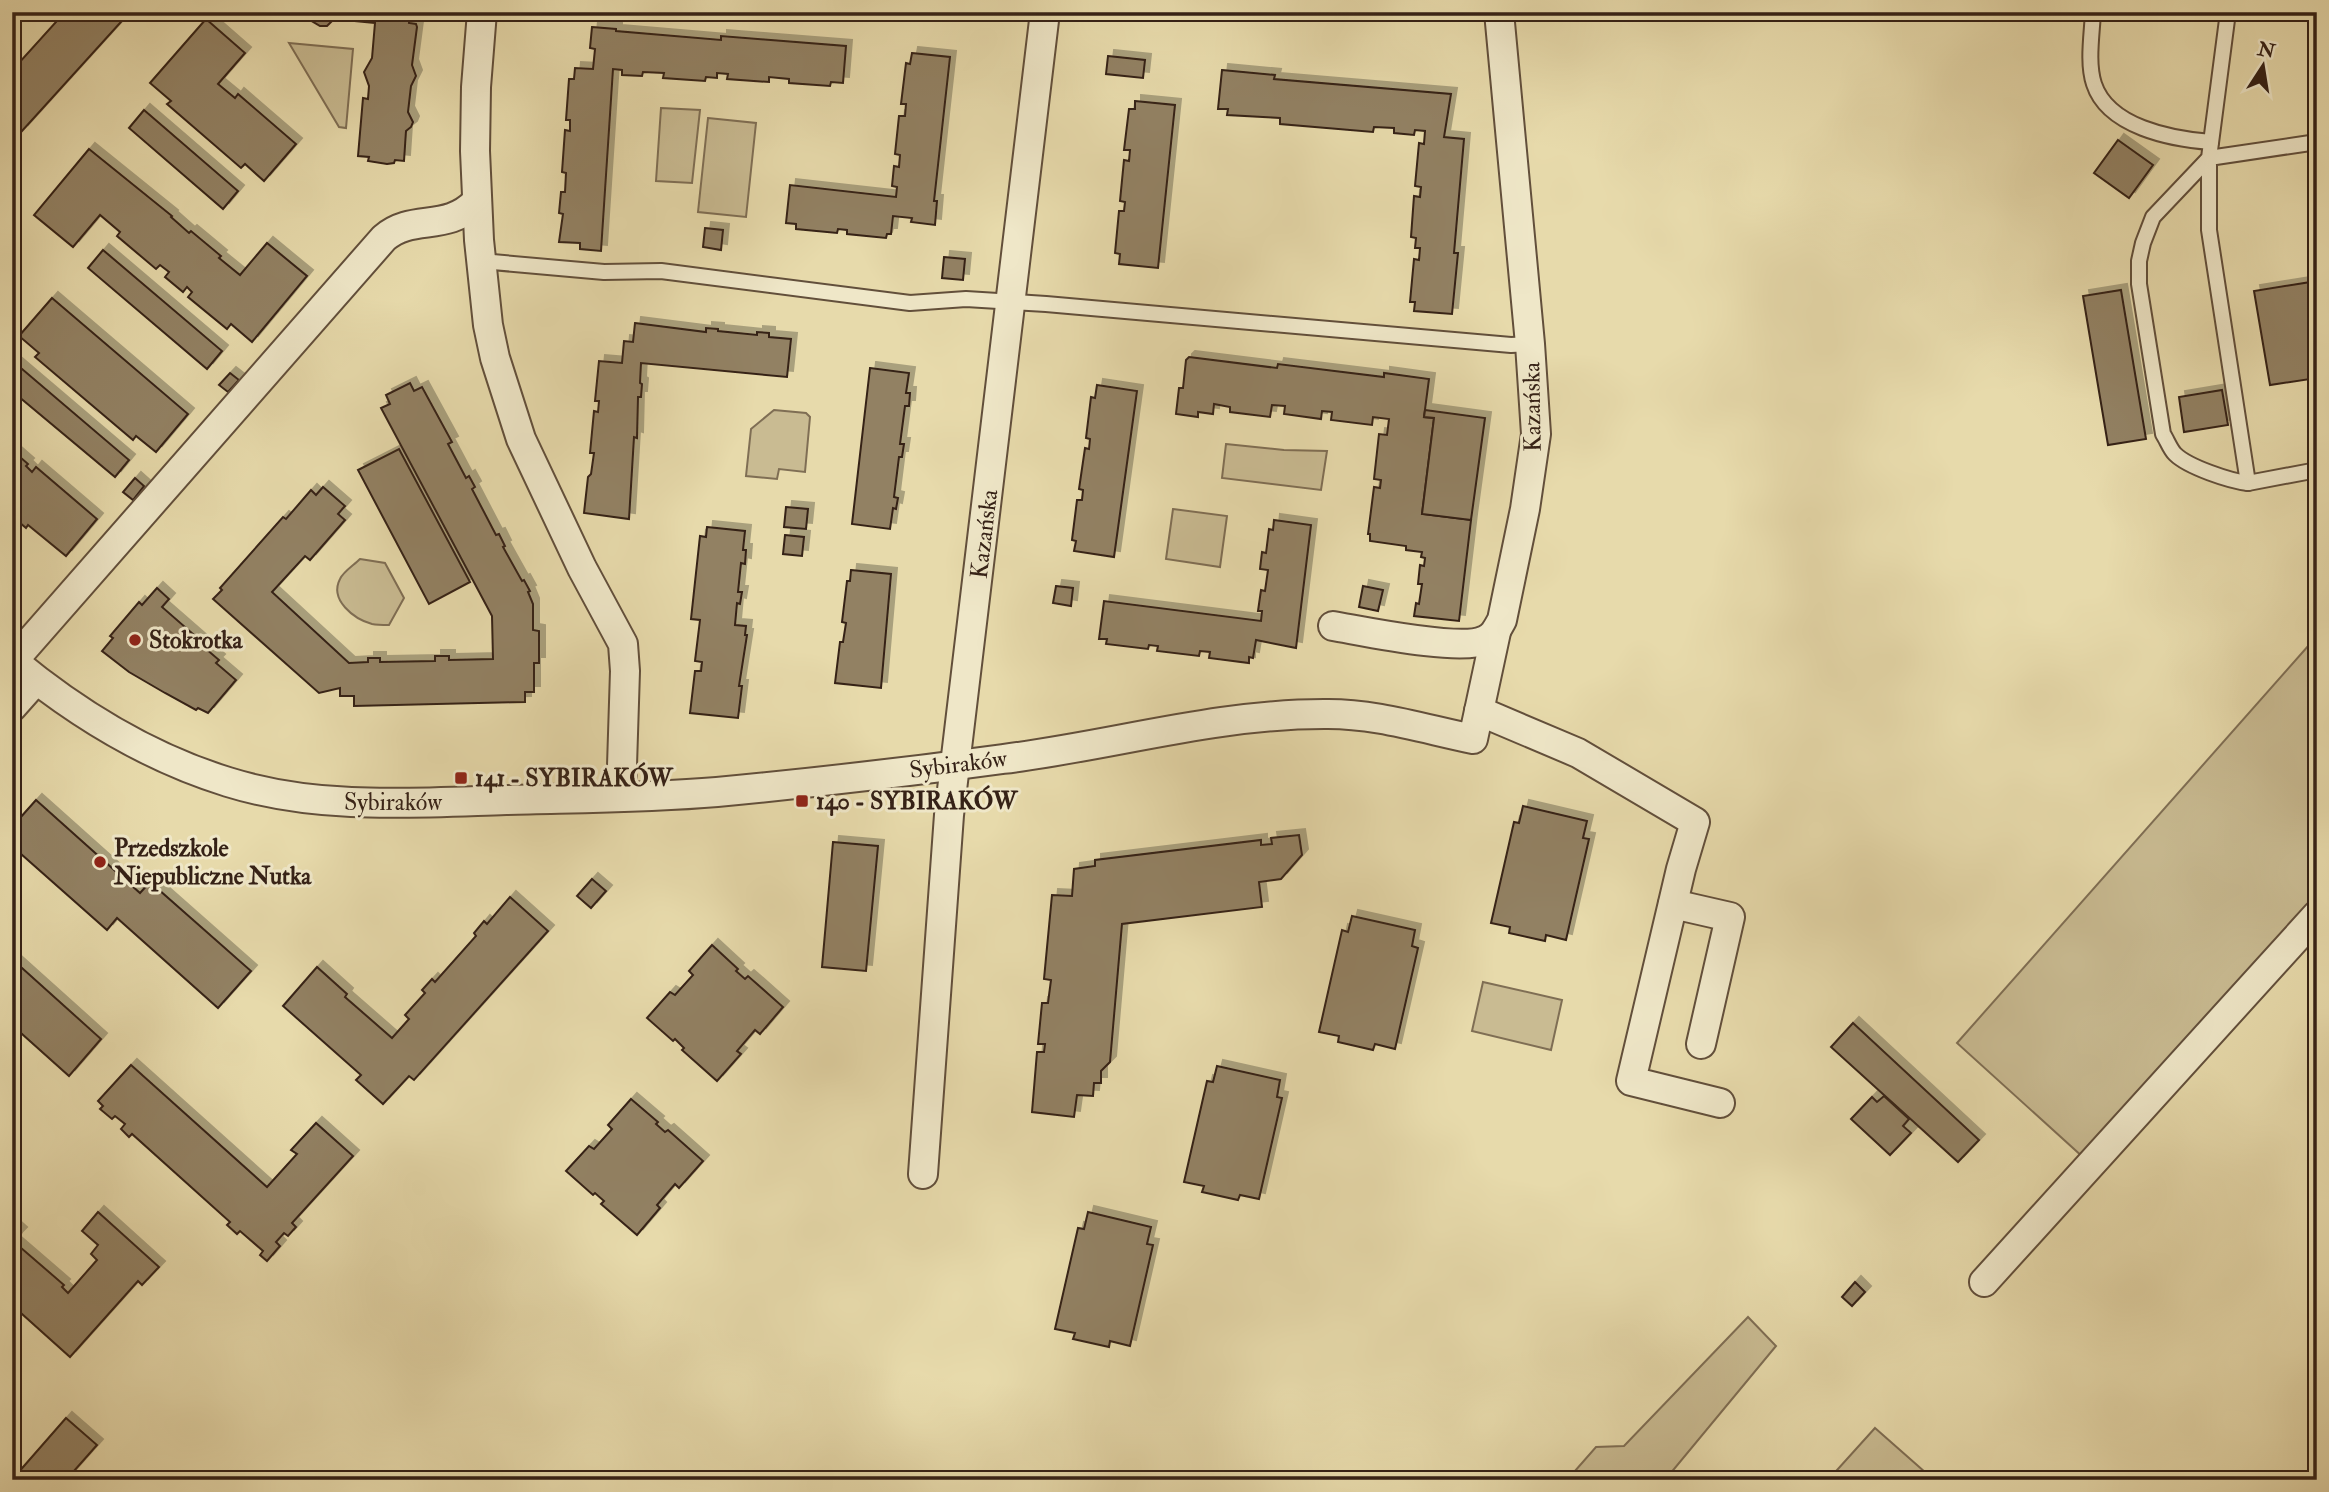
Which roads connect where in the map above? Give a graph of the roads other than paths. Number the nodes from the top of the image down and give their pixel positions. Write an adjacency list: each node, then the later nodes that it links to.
1 (482, 12): 11 (street)
2 (937, 12): 3 (lane)
3 (996, 12)
4 (1499, 12): 15 (street, Kazańska)
5 (2093, 12): 8 (lane)
6 (2228, 12): 8 (lane)
7 (1041, 13): 14 (street, Kazańska)
8 (2211, 142): 10 (lane)
9 (2317, 142): 10 (lane)
10 (2209, 158): 17 (lane); 17 (lane)
11 (476, 202): 12 (street); 13 (street)
12 (444, 221): 13 (street); 20 (street)
13 (480, 250): 14 (lane); 26 (street)
14 (1011, 302): 15 (lane); 25 (street, Kazańska)
15 (1530, 344): 19 (street, Kazańska)
16 (2317, 470): 17 (lane)
17 (2248, 483)
18 (1333, 626): 19 (street)
19 (1496, 632): 23 (street, Kazańska)
20 (13, 661): 21 (street, Sybiraków)
21 (36, 680): 22 (street); 26 (street, Sybiraków)
22 (12, 707)
23 (1479, 711): 24 (street, Kazańska); 27 (street)
24 (1473, 739): 25 (street, Sybiraków)
25 (955, 764): 26 (street, Sybiraków); 31 (street, Kazańska)
26 (621, 797)
27 (1673, 904): 29 (street); 30 (street)
28 (2317, 915): 32 (street)
29 (1702, 1044)
30 (1720, 1103)
31 (923, 1174)
32 (1984, 1282)

